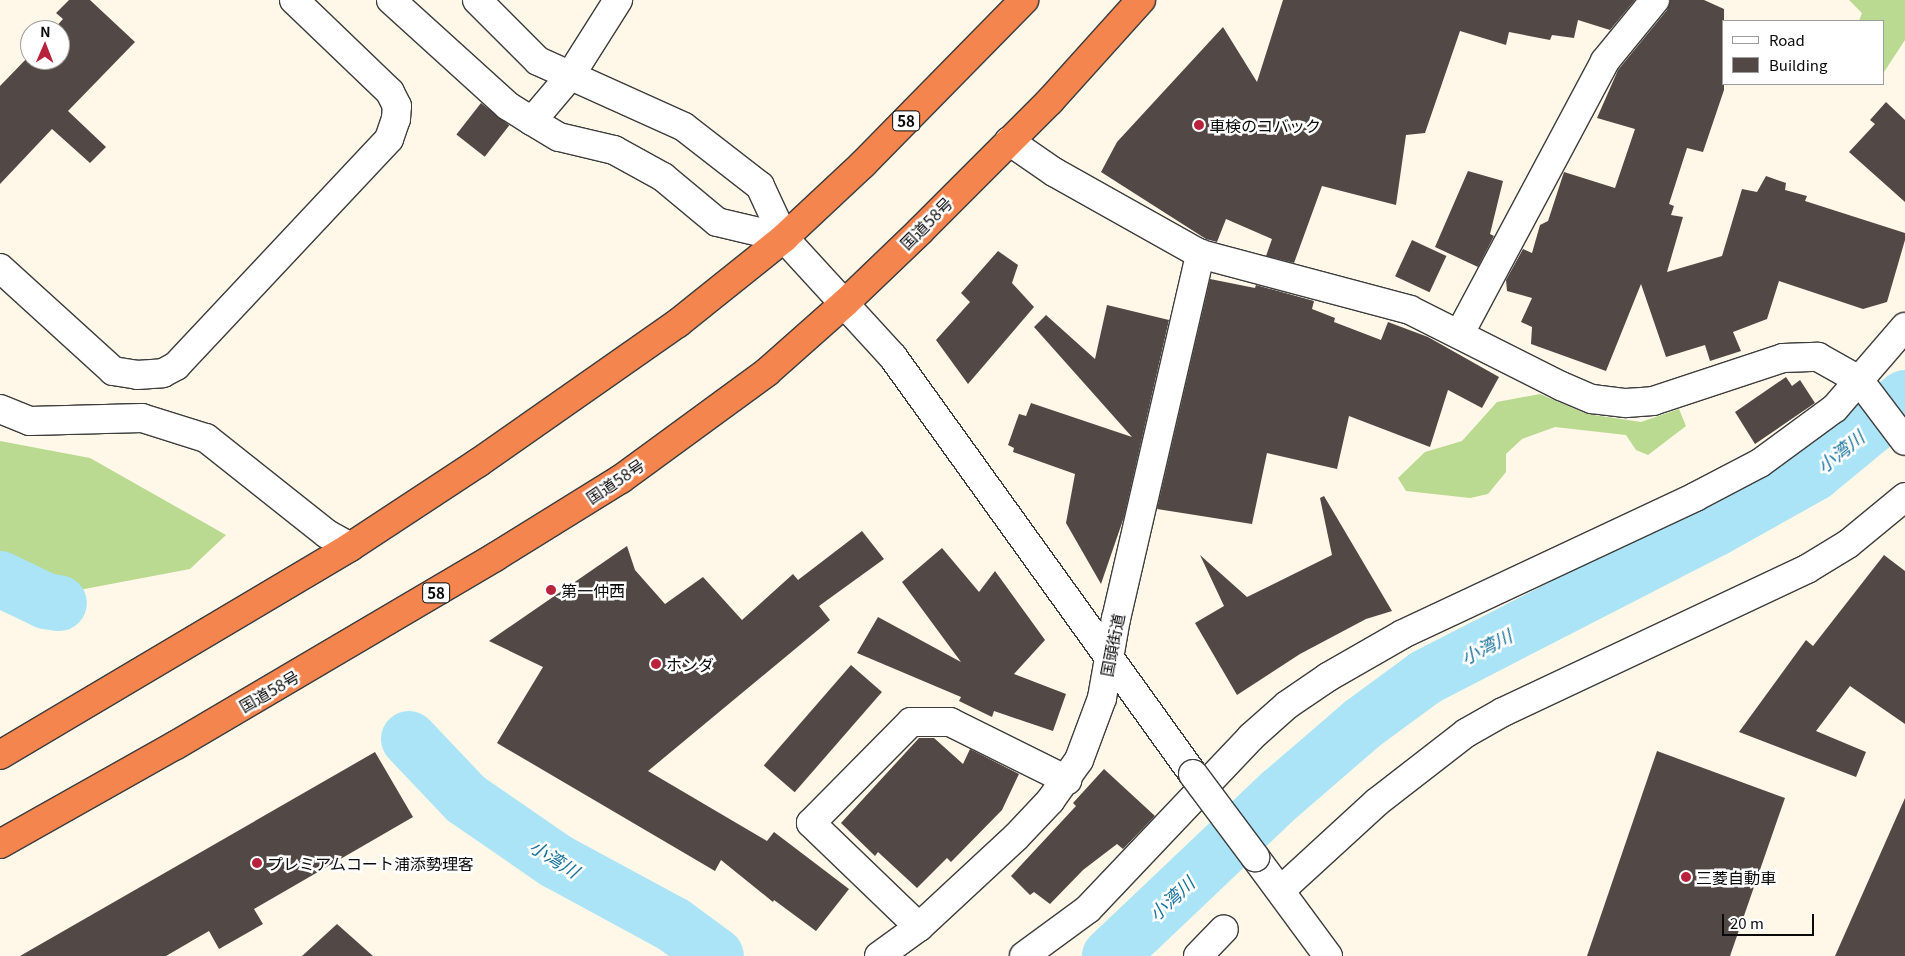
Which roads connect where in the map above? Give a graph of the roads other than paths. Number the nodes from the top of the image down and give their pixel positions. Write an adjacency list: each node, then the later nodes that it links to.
1 (294, 0): 13 (street)
2 (391, 0): 9 (street)
3 (477, 0): 8 (street)
4 (618, 0): 8 (street)
5 (1024, 0): 11 (highway, 58)
6 (1141, 0): 10 (highway, 国道58号 / 58)
7 (1655, 0): 16 (street)
8 (570, 76): 9 (street); 11 (street)
9 (532, 121): 11 (street)
10 (1009, 141): 12 (street); 14 (highway, 国道58号 / 58)
11 (784, 238): 14 (street); 21 (highway, 58)
12 (1200, 254): 16 (street); 22 (street, 国頭街道)
13 (0, 268)
14 (845, 303): 22 (street); 25 (highway, 国道58号 / 58)
15 (1905, 327): 17 (street)
16 (1460, 333): 17 (street)
17 (1859, 380): 19 (street); 30 (street)
18 (0, 409): 21 (street)
19 (1905, 441)
20 (1905, 497): 26 (street)
21 (350, 547): 23 (highway, 58)
22 (1110, 658): 24 (street, 国頭街道); 26 (street, bridge)
23 (0, 755)
24 (1067, 780): 27 (street, 国頭街道); 27 (street)
25 (0, 844)
26 (1281, 890): 32 (street)
27 (918, 927): 29 (street, 国頭街道)
28 (1224, 929): 31 (street)
29 (879, 956)
30 (1024, 956)
31 (1198, 956)
32 (1328, 956)

